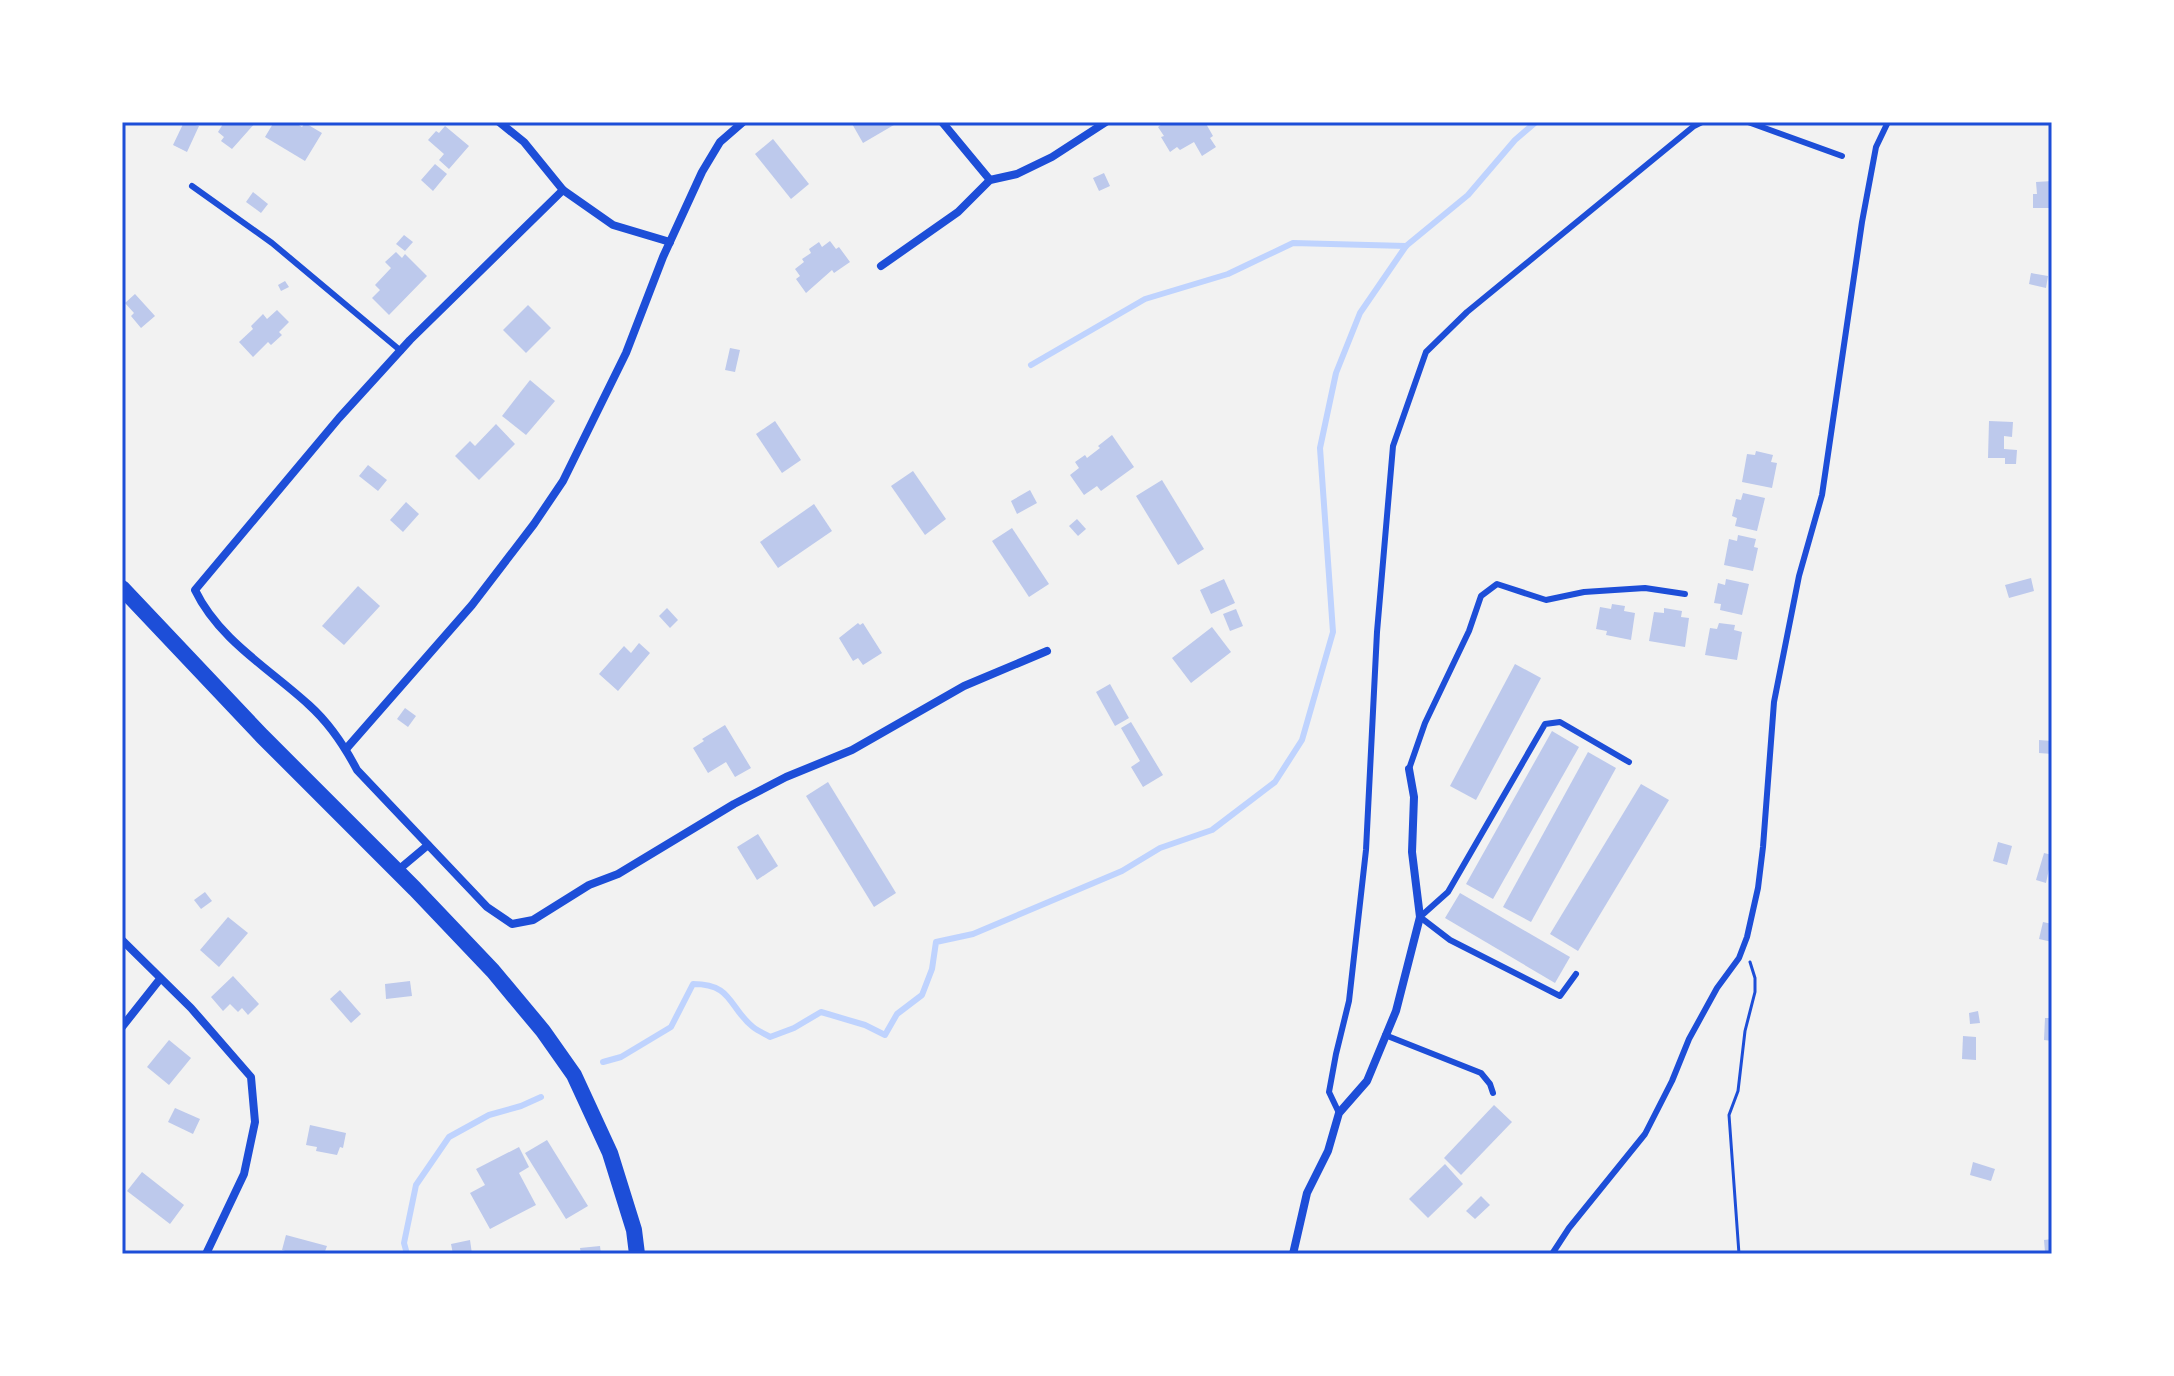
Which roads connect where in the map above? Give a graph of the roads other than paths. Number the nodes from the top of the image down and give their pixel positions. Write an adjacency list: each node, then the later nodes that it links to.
1 (499, 122): 11 (street)
2 (743, 122): 12 (street)
3 (942, 122): 9 (street)
4 (1106, 122): 9 (street)
5 (1702, 122): 30 (lane)
6 (1748, 122): 8 (lane)
7 (1888, 122): 34 (lane)
8 (1842, 156)
9 (990, 180): 13 (street)
10 (192, 186): 14 (lane)
11 (563, 190): 12 (street); 14 (street)
12 (670, 242): 18 (street)
13 (881, 266)
14 (401, 351): 18 (street)
15 (122, 588): 22 (main road)
16 (1685, 594): 20 (lane)
17 (1047, 651): 21 (street)
18 (346, 749): 21 (street)
19 (1629, 762): 23 (lane)
20 (1409, 769): 23 (street)
21 (428, 845): 22 (street)
22 (397, 871): 32 (main road)
23 (1420, 917): 25 (lane); 28 (street)
24 (122, 940): 26 (street)
25 (1576, 974)
26 (160, 979): 27 (street); 31 (street)
27 (122, 1027)
28 (1385, 1035): 29 (lane); 30 (street)
29 (1493, 1093)
30 (1339, 1113): 33 (street)
31 (206, 1254)
32 (637, 1254)
33 (1293, 1254)
34 (1552, 1254)

